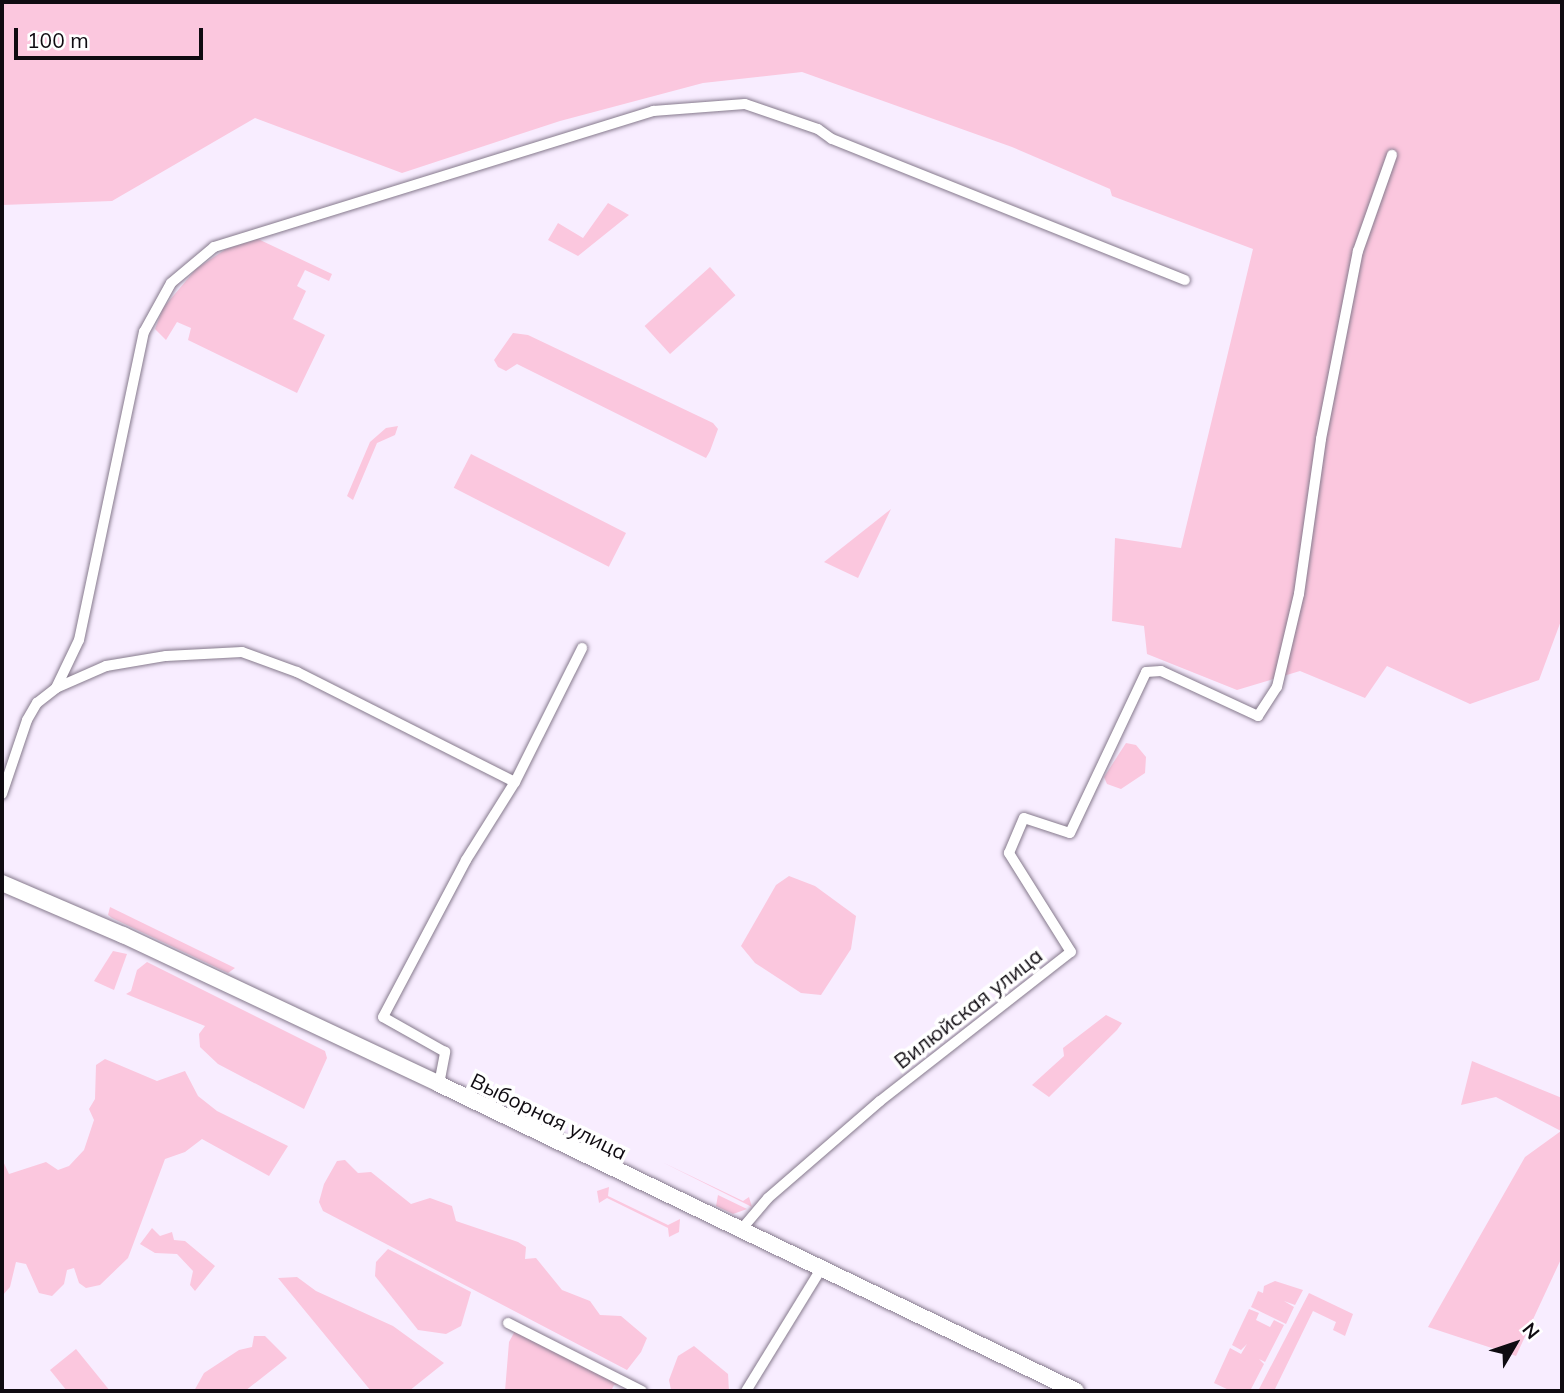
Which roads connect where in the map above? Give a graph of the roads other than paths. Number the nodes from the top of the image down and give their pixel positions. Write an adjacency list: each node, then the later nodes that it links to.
1 (1391, 155): 9 (street, Вилюйская улица)
2 (1185, 280): 4 (street)
3 (582, 648): 5 (street)
4 (56, 688): 5 (street); 6 (street)
5 (515, 782): 8 (street)
6 (2, 794)
7 (2, 883): 8 (main road, Выборная улица)
8 (439, 1084): 9 (main road, Выборная улица)
9 (740, 1231): 10 (main road, Выборная улица)
10 (821, 1269): 13 (street); 14 (main road, Выборная улица)
11 (508, 1324): 12 (street)
12 (642, 1391)
13 (746, 1391)
14 (1076, 1391)

